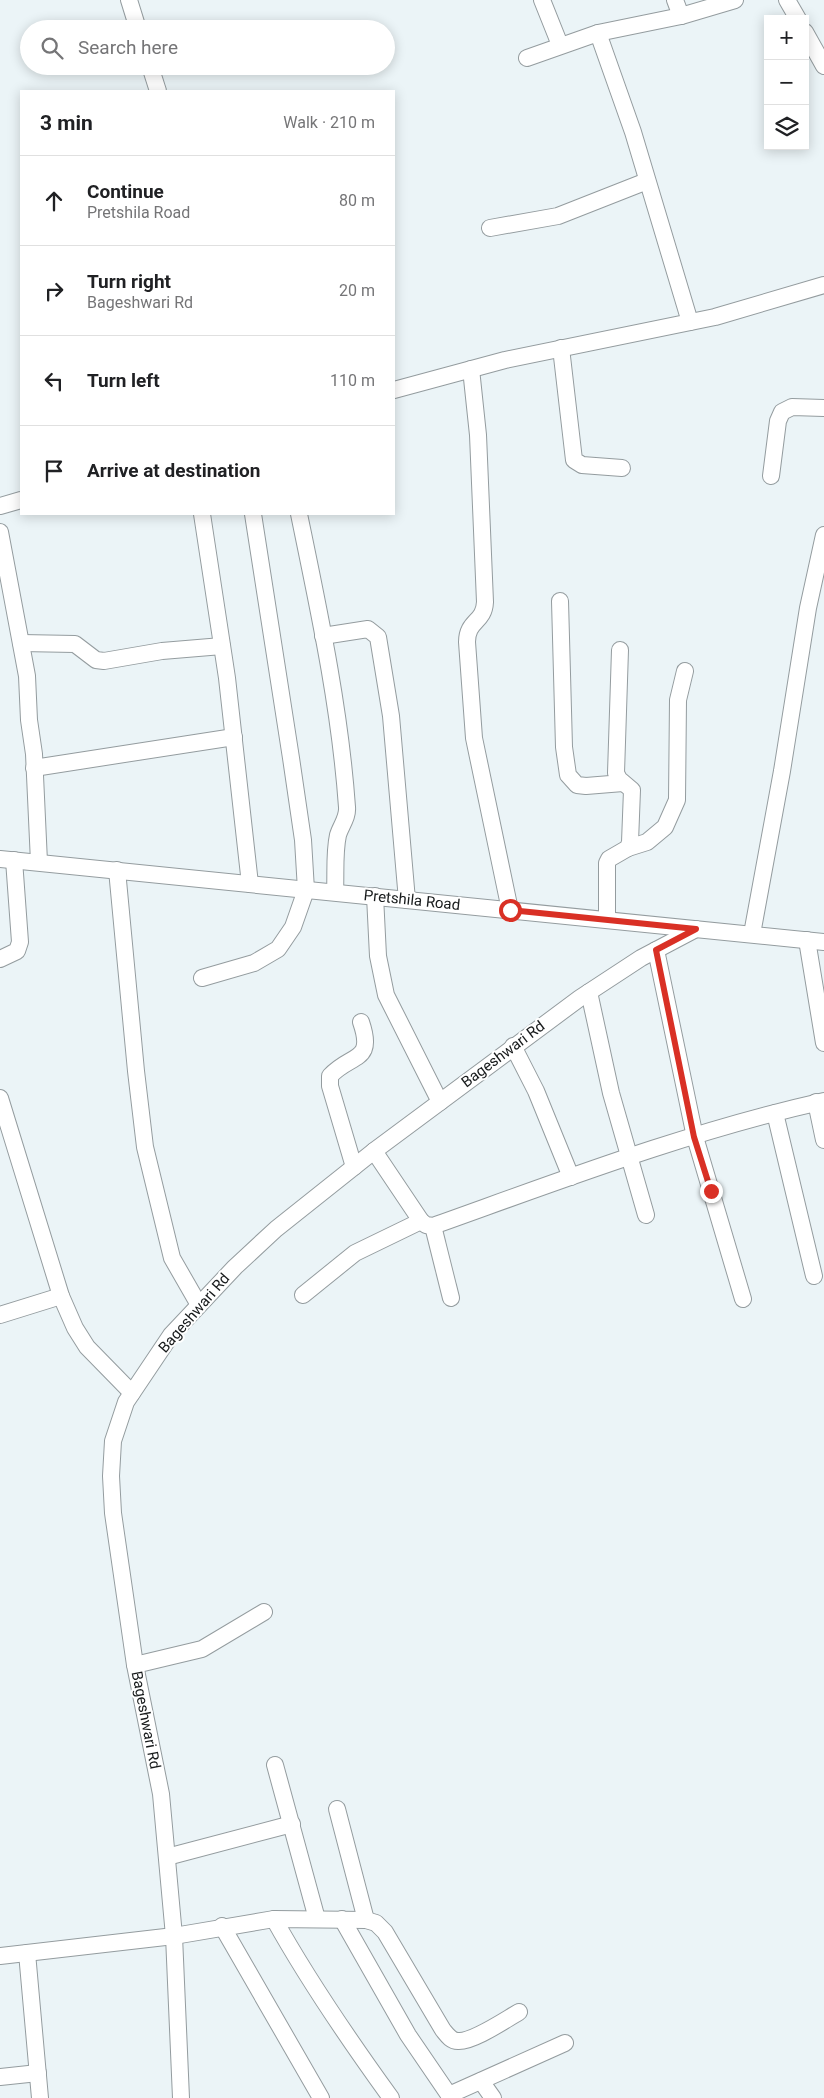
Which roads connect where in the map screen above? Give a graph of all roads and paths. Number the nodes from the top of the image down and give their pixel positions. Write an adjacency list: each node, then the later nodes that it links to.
1 (129, 0): 8 (street)
2 (542, 0): 11 (street)
3 (675, 0): 7 (street)
4 (735, 0): 7 (street)
5 (787, 0): 6 (street)
6 (796, 15)
7 (681, 16): 9 (street)
8 (135, 20)
9 (598, 33): 11 (street); 16 (street)
10 (809, 39): 13 (street)
11 (560, 45): 12 (street)
12 (527, 58)
13 (824, 66)
14 (153, 75): 15 (street)
15 (158, 90)
16 (648, 180): 17 (street); 19 (street)
17 (490, 228)
18 (824, 285): 19 (street)
19 (690, 322): 20 (street)
20 (560, 348): 21 (street); 24 (street)
21 (472, 369): 22 (street); 51 (street)
22 (395, 390)
23 (824, 408): 25 (street)
24 (622, 468)
25 (771, 476)
26 (20, 500): 27 (street)
27 (0, 506)
28 (202, 515): 36 (street)
29 (253, 515): 47 (street)
30 (299, 515): 34 (street)
31 (0, 532): 35 (street)
32 (824, 534): 54 (street)
33 (560, 601): 41 (street)
34 (324, 636): 48 (street); 50 (street)
35 (22, 643): 36 (street); 40 (street)
36 (222, 646): 39 (street)
37 (620, 650): 41 (street)
38 (684, 671): 42 (street)
39 (234, 738): 40 (street); 46 (street)
40 (34, 768): 44 (street)
41 (623, 783): 42 (street)
42 (628, 848): 52 (street)
43 (7, 859): 44 (street, Pretshila Road); 58 (street)
44 (38, 862): 45 (street, Pretshila Road)
45 (117, 870): 46 (street, Pretshila Road); 81 (street)
46 (250, 884): 47 (street, Pretshila Road)
47 (306, 890): 48 (street, Pretshila Road); 59 (street)
48 (335, 892): 49 (street, Pretshila Road)
49 (375, 896): 50 (street, Pretshila Road); 66 (street)
50 (407, 900): 51 (street, Pretshila Road)
51 (510, 910): 52 (street, Pretshila Road)
52 (606, 920): 53 (street, Pretshila Road)
53 (696, 929): 54 (street, Pretshila Road); 57 (street, Bageshwari Rd)
54 (752, 934): 55 (street, Pretshila Road)
55 (807, 940): 56 (street, Pretshila Road); 62 (street)
56 (824, 942)
57 (656, 950): 60 (street, Bageshwari Rd); 68 (street)
58 (0, 959)
59 (202, 978)
60 (589, 992): 63 (street, Bageshwari Rd); 71 (street)
61 (361, 1022): 72 (street)
62 (824, 1043)
63 (513, 1046): 66 (street, Bageshwari Rd); 73 (street)
64 (0, 1098): 77 (street)
65 (820, 1101): 67 (street); 69 (street)
66 (440, 1102): 70 (street, Bageshwari Rd)
67 (775, 1113): 68 (street); 76 (street)
68 (694, 1137): 71 (street); 80 (street)
69 (824, 1140)
70 (374, 1151): 72 (street, Bageshwari Rd); 75 (street)
71 (628, 1157): 73 (street); 74 (street)
72 (354, 1167): 81 (street, Bageshwari Rd)
73 (571, 1177): 75 (street)
74 (646, 1215)
75 (427, 1223): 78 (street); 79 (street)
76 (814, 1276)
77 (61, 1296): 82 (street); 83 (street)
78 (304, 1296)
79 (451, 1298)
80 (743, 1299)
81 (199, 1305): 83 (street, Bageshwari Rd)
82 (0, 1315)
83 (132, 1393): 85 (street, Bageshwari Rd)
84 (264, 1612): 85 (street)
85 (135, 1665): 89 (street, Bageshwari Rd)
86 (275, 1765): 88 (street)
87 (337, 1809): 93 (street)
88 (292, 1824): 89 (street); 92 (street)
89 (167, 1857): 95 (street, Bageshwari Rd)
90 (342, 1918): 92 (street); 93 (street); 103 (street)
91 (274, 1919): 92 (street); 94 (street); 107 (street)
92 (317, 1919)
93 (366, 1920): 98 (street)
94 (222, 1926): 95 (street); 106 (street)
95 (174, 1936): 96 (street); 105 (street, Bageshwari Rd)
96 (27, 1953): 97 (street); 100 (street)
97 (0, 1956)
98 (518, 2012)
99 (565, 2043): 102 (street)
100 (38, 2074): 101 (street); 104 (street)
101 (0, 2078)
102 (481, 2081): 103 (street); 108 (street)
103 (450, 2097)
104 (40, 2098)
105 (181, 2098)
106 (321, 2098)
107 (391, 2098)
108 (493, 2098)

